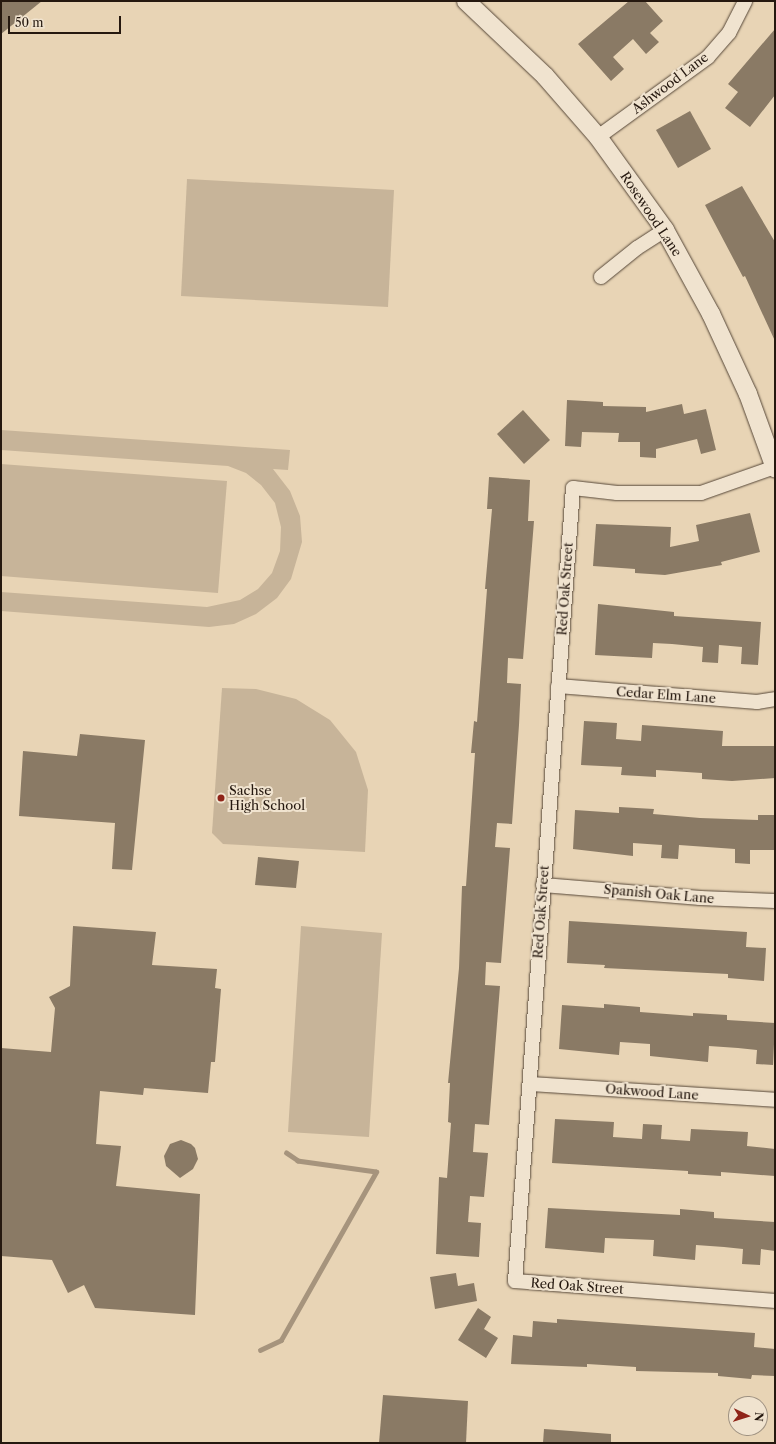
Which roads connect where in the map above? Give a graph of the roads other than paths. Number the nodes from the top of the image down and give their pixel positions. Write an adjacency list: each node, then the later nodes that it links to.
1 (466, 1): 3 (street, Rosewood Lane)
2 (745, 1): 3 (street, Ashwood Lane)
3 (598, 137): 4 (street, Rosewood Lane)
4 (665, 230): 5 (street); 6 (street, Rosewood Lane)
5 (601, 277)
6 (775, 468): 7 (street, Red Oak Street)
7 (558, 686): 8 (street, Cedar Elm Lane); 9 (street, Red Oak Street)
8 (775, 699)
9 (543, 885): 10 (street, Spanish Oak Lane); 11 (street, Red Oak Street)
10 (775, 900)
11 (530, 1084): 12 (street, Oakwood Lane); 13 (street, Red Oak Street)
12 (775, 1100)
13 (775, 1301)

